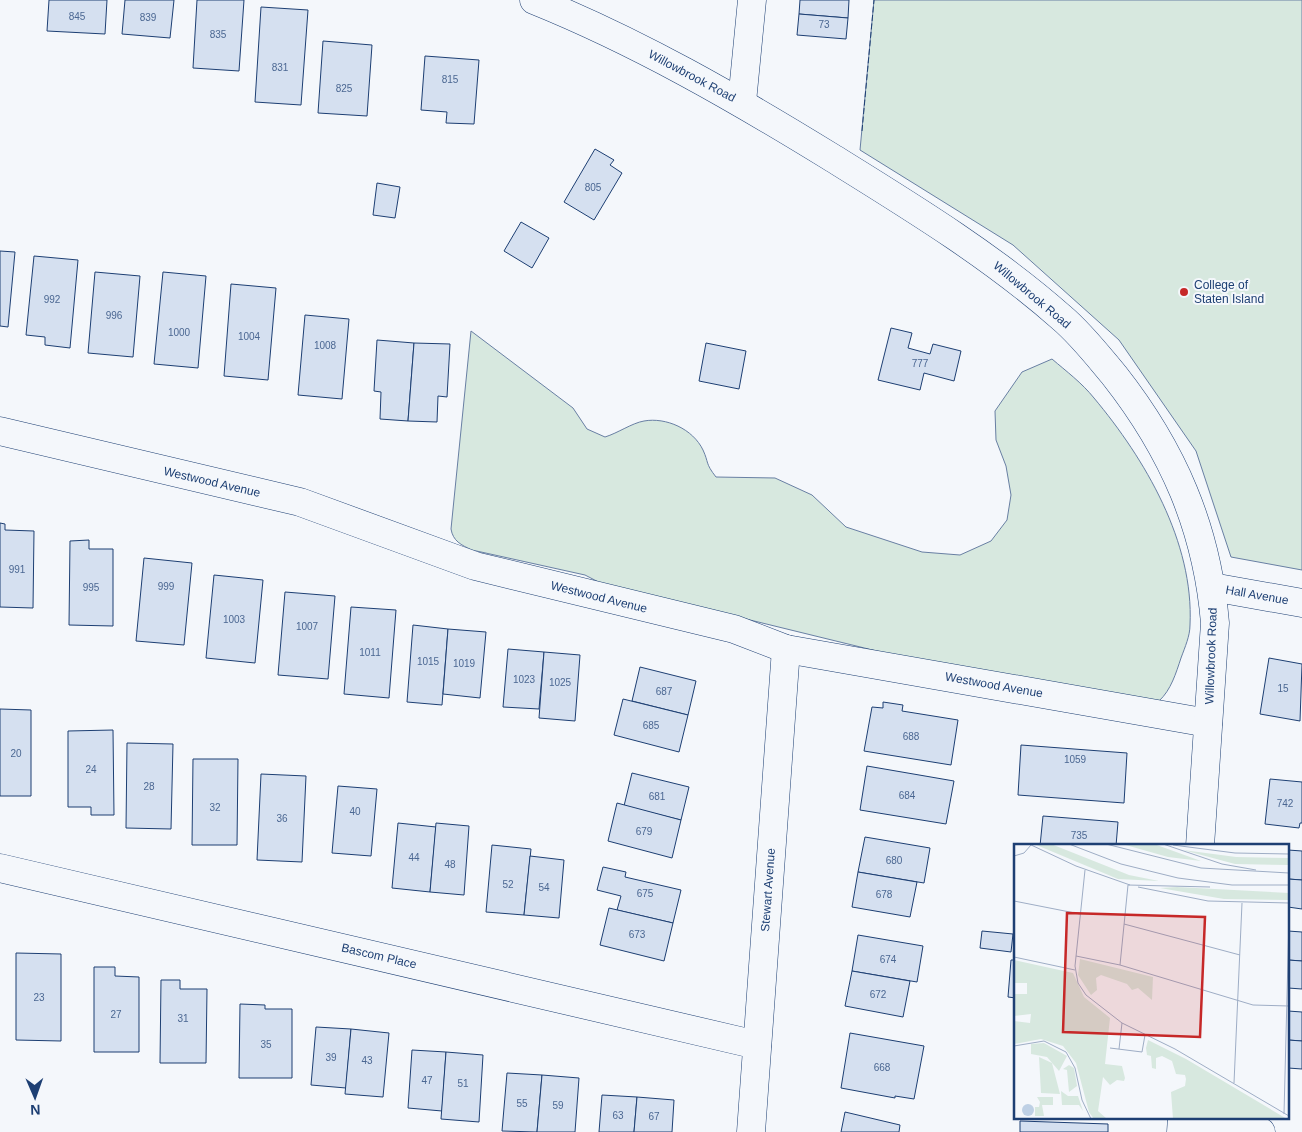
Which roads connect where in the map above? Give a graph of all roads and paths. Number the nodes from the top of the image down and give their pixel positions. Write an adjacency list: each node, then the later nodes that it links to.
1 (534, 0): 3 (street, Willowbrook Road)
2 (752, 0): 3 (street)
3 (742, 102): 5 (street, Willowbrook Road)
4 (0, 431): 7 (street, Westwood Avenue)
5 (1212, 587): 6 (street, Hall Avenue); 8 (street, Willowbrook Road)
6 (1302, 603)
7 (786, 649): 8 (street, Westwood Avenue); 11 (street, Stewart Avenue)
8 (1208, 723): 9 (street, Willowbrook Road)
9 (1200, 844)
10 (0, 868): 11 (street, Bascom Place)
11 (757, 1045): 13 (street, Stewart Avenue)
12 (1193, 1120): 14 (street)
13 (751, 1132)
14 (1261, 1132)

